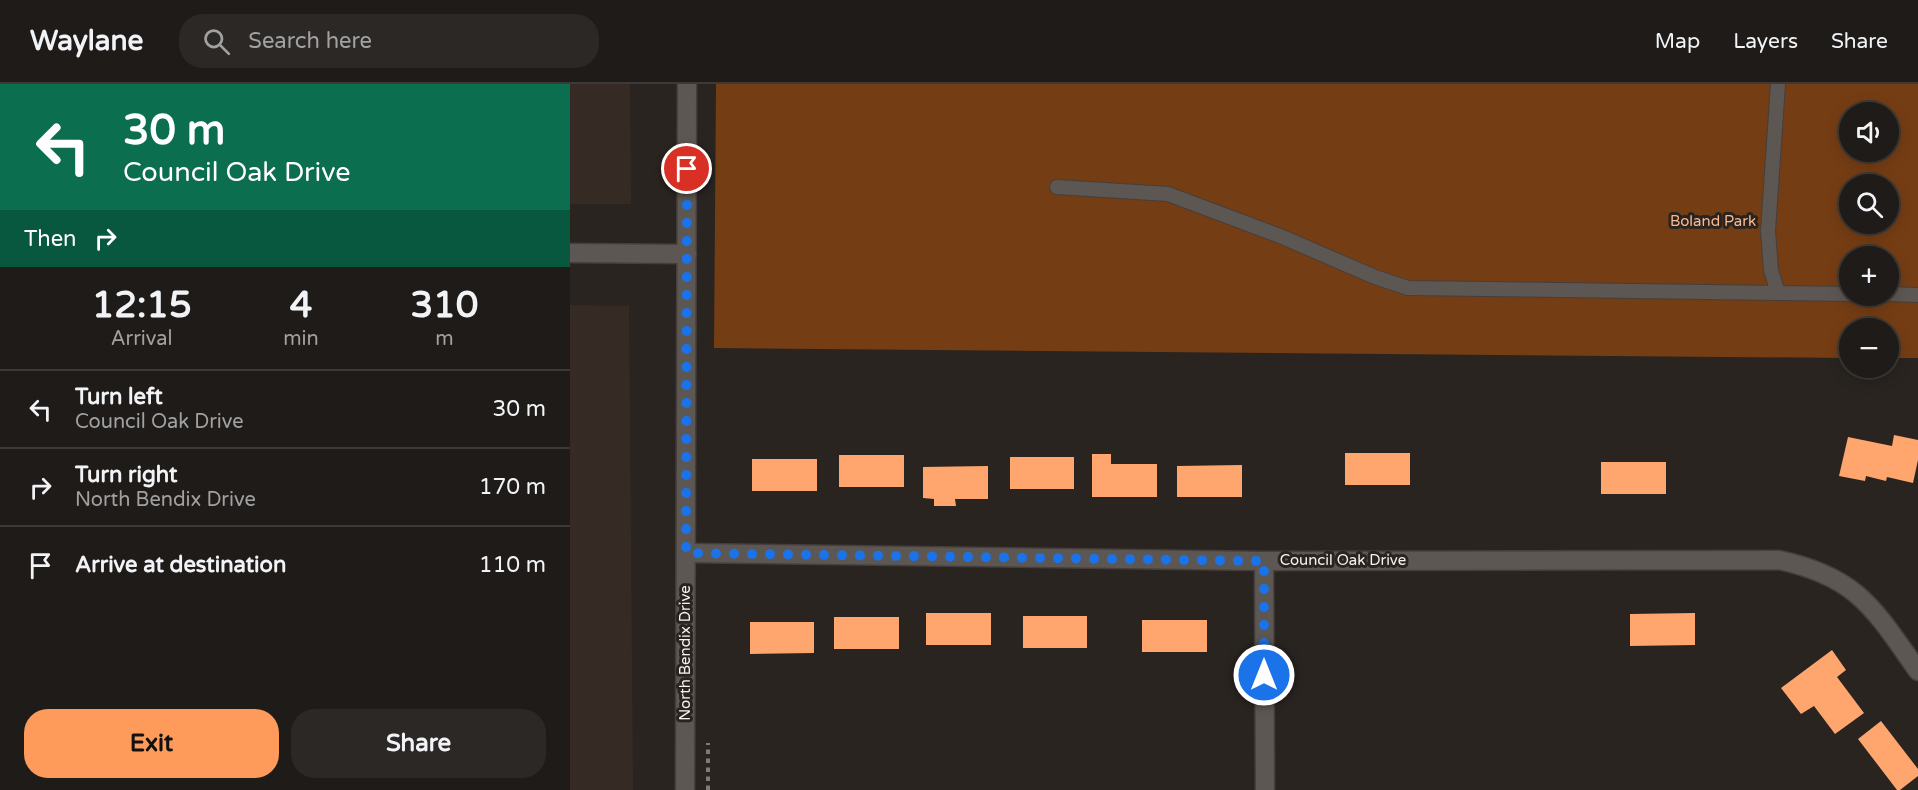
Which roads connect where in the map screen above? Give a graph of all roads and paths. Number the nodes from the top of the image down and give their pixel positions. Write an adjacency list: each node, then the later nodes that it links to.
1 (687, 84): 5 (street, North Bendix Drive)
2 (1778, 84): 6 (lane)
3 (1057, 187): 6 (lane)
4 (570, 253): 5 (street)
5 (687, 254): 10 (street, North Bendix Drive)
6 (1778, 293): 7 (lane)
7 (1839, 294)
8 (1899, 294): 9 (lane)
9 (1918, 295)
10 (686, 553): 11 (street, Council Oak Drive); 13 (street, North Bendix Drive)
11 (1264, 561): 12 (street, Council Oak Drive); 14 (street)
12 (1918, 671)
13 (685, 790)
14 (1264, 790)

